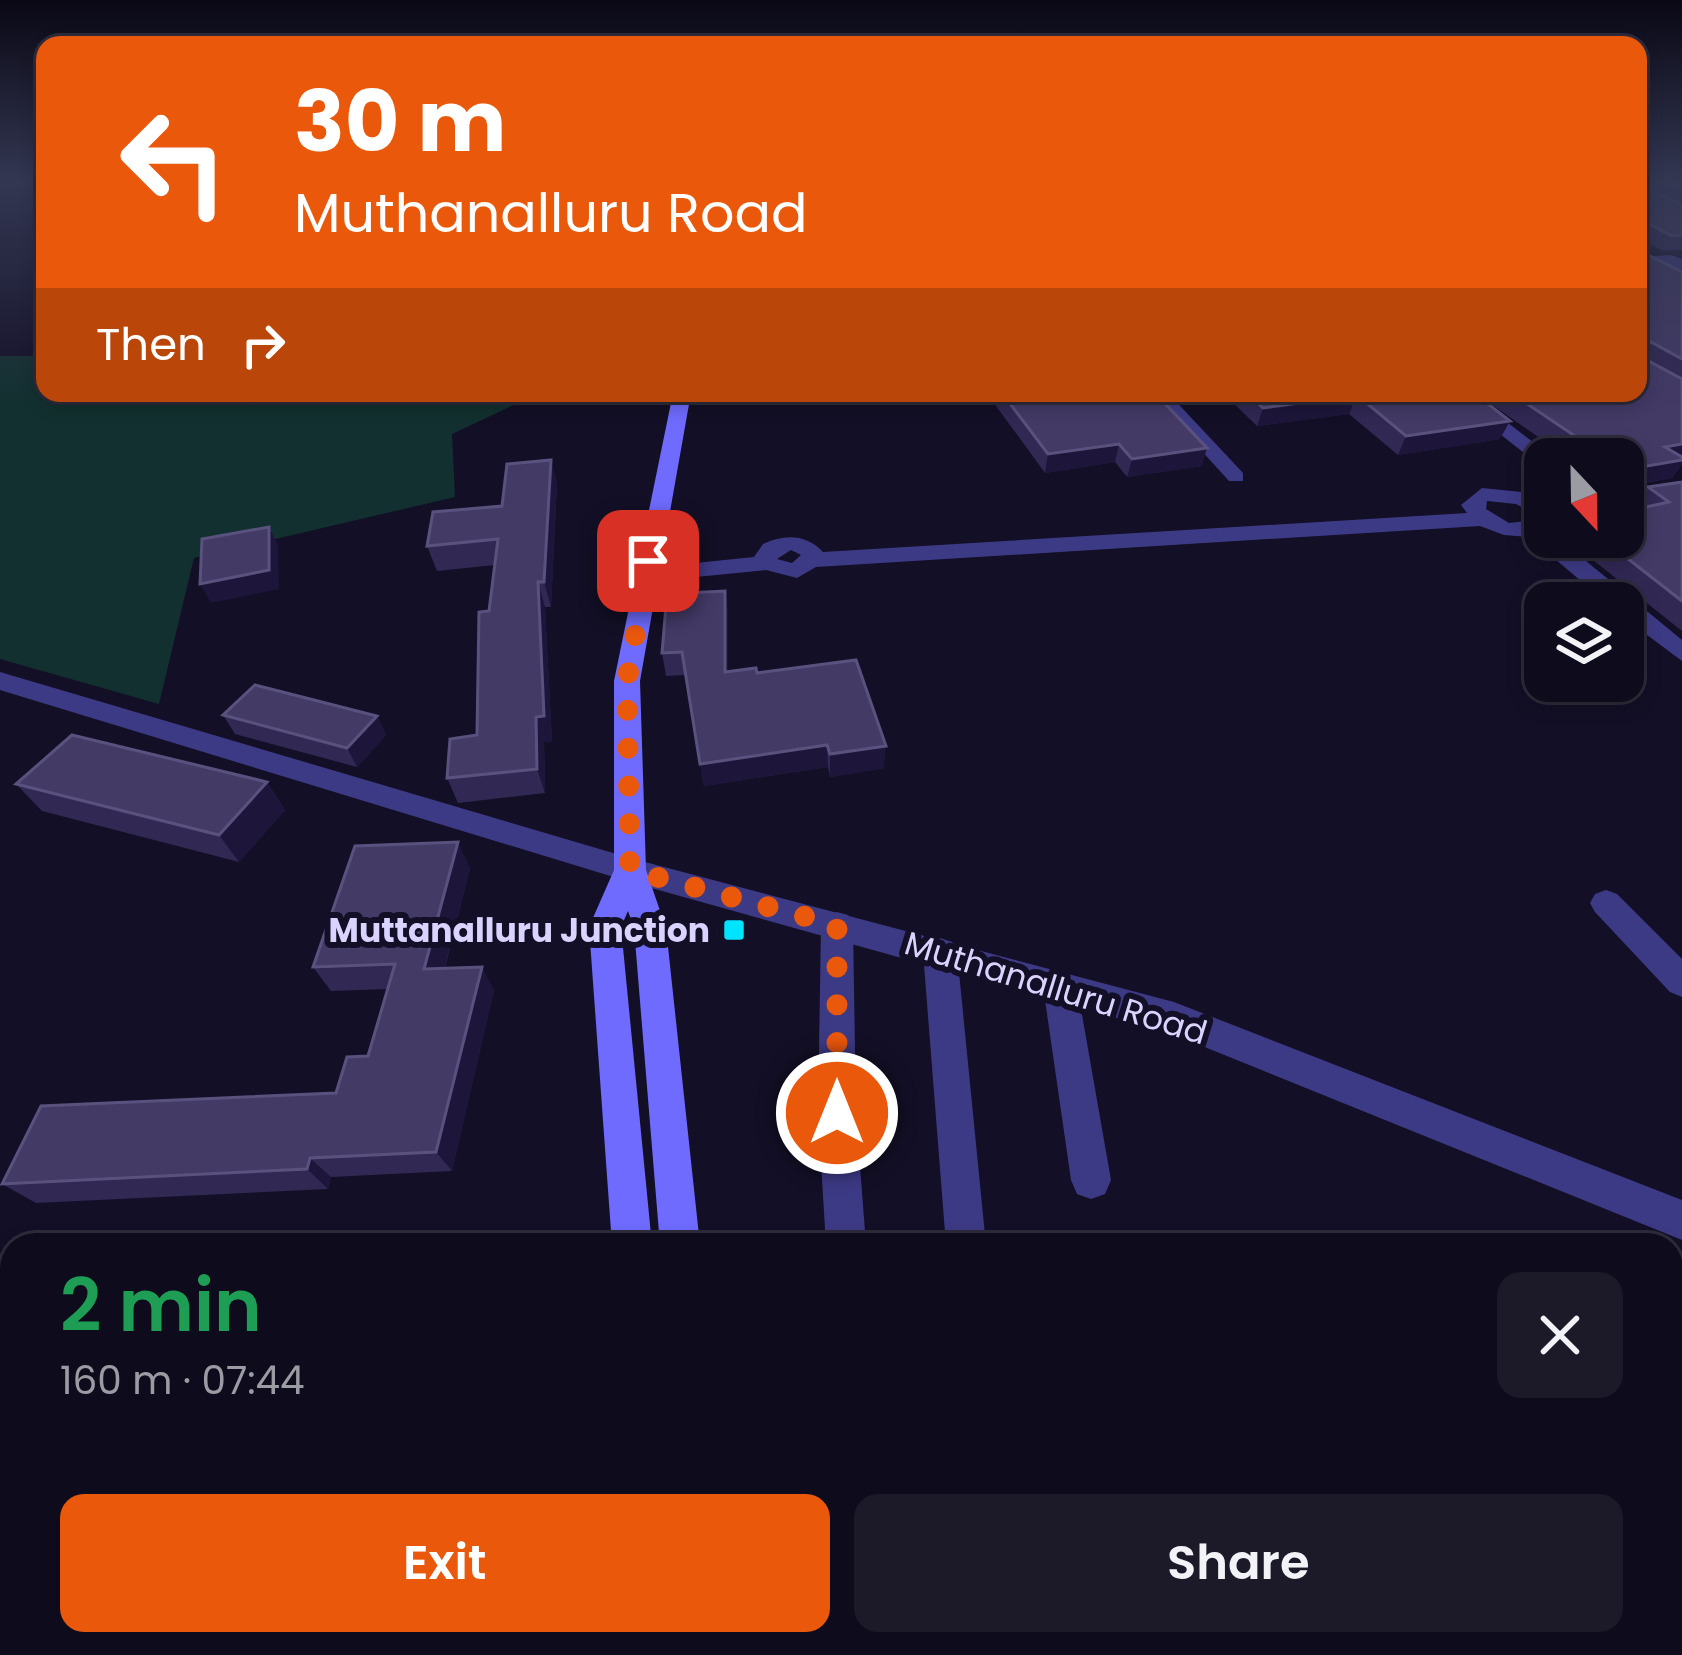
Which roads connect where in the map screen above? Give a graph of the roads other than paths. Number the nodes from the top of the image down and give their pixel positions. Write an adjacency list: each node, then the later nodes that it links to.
1 (1679, 261): 2 (street)
2 (1647, 262)
3 (680, 402): 14 (main road)
4 (1166, 402): 7 (street)
5 (1469, 402): 6 (street)
6 (1524, 444)
7 (1236, 477)
8 (1682, 487): 9 (street)
9 (1644, 493)
10 (1524, 500): 11 (street)
11 (1478, 512): 12 (street); 14 (street)
12 (1524, 522)
13 (1581, 558): 15 (street)
14 (647, 568): 19 (main road)
15 (1603, 582)
16 (1644, 621): 17 (street)
17 (1682, 653)
18 (0, 681): 19 (street, Muthanalluru Road)
19 (630, 870): 21 (street, Muthanalluru Road); 27 (main road); 28 (main road)
20 (1606, 903): 23 (street)
21 (837, 925): 22 (street, Muthanalluru Road); 29 (street)
22 (940, 952): 24 (street, Muthanalluru Road); 30 (street)
23 (1682, 982)
24 (1060, 986): 25 (street); 26 (street, Muthanalluru Road)
25 (1091, 1180)
26 (1682, 1220)
27 (631, 1233)
28 (679, 1233)
29 (845, 1233)
30 (965, 1233)

